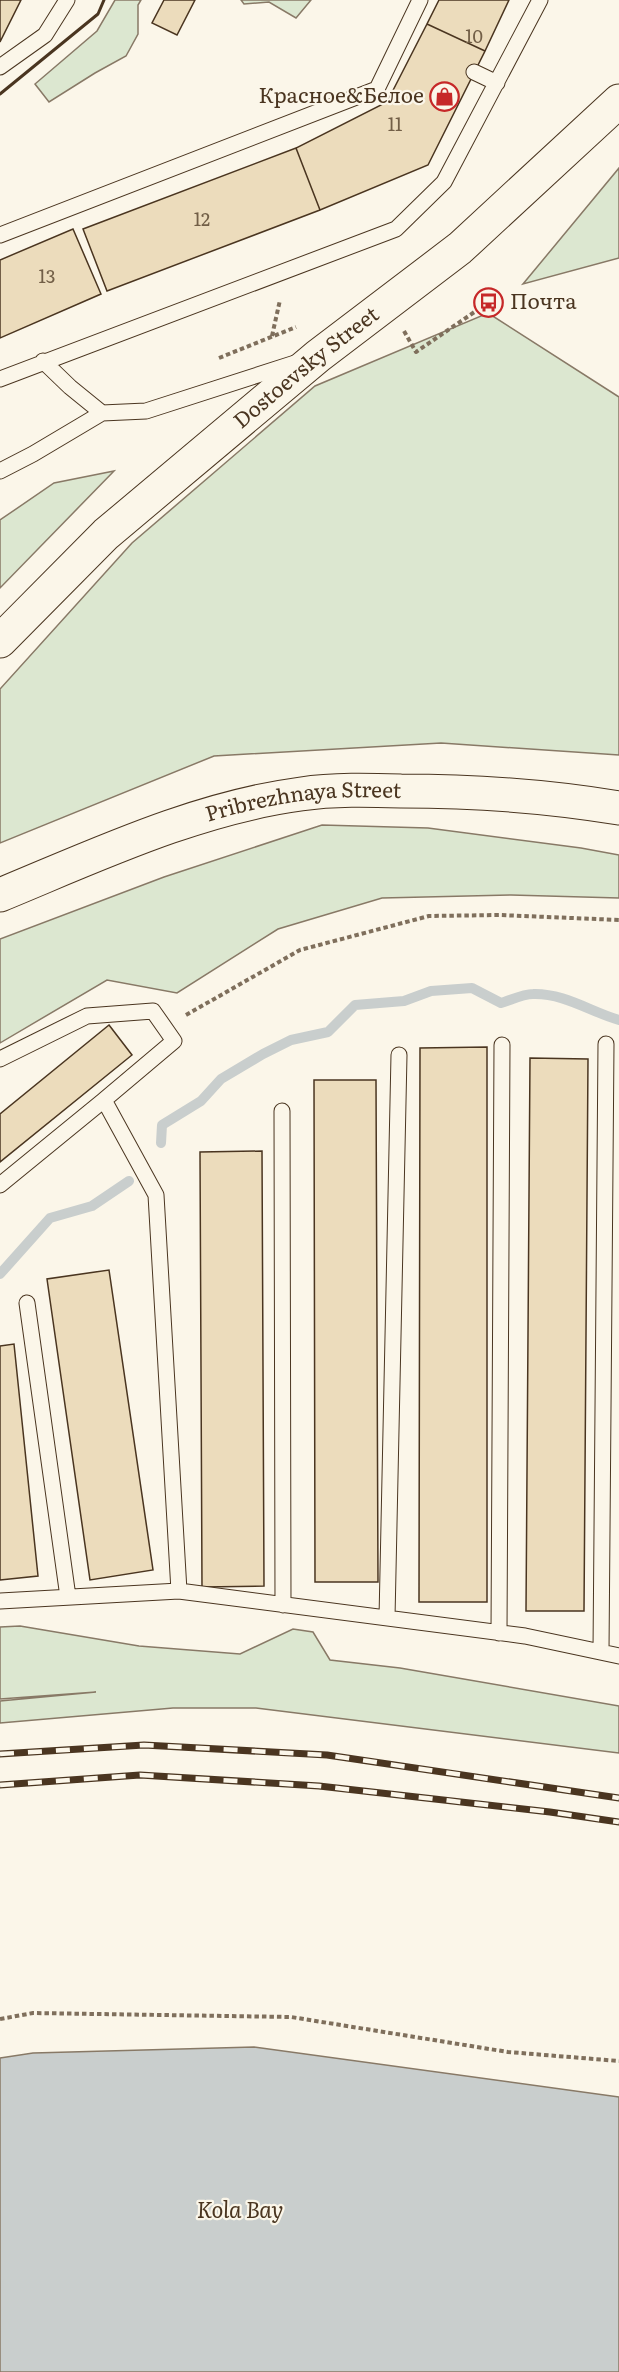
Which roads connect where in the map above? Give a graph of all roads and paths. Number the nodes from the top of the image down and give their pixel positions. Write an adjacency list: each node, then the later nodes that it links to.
1 (67, 0): 6 (lane)
2 (420, 0): 4 (lane)
3 (540, 0): 8 (lane)
4 (402, 38): 5 (lane); 10 (lane)
5 (417, 45)
6 (0, 67)
7 (474, 72): 8 (lane)
8 (497, 83): 11 (lane)
9 (619, 101): 13 (street, Dostoevsky Street)
10 (0, 235)
11 (288, 270): 12 (path); 14 (lane)
12 (272, 337)
13 (318, 356): 16 (lane); 18 (street, Dostoevsky Street)
14 (43, 361): 15 (lane); 16 (lane)
15 (0, 379)
16 (102, 412): 17 (lane)
17 (0, 471)
18 (0, 642)
19 (619, 808): 20 (street, Pribrezhnaya Street)
20 (0, 895)
21 (619, 920): 22 (path)
22 (165, 1028): 26 (lane); 27 (lane)
23 (606, 1044): 37 (lane)
24 (502, 1045): 36 (lane)
25 (399, 1055): 35 (lane)
26 (0, 1059)
27 (104, 1100): 29 (lane); 31 (lane)
28 (282, 1111): 34 (lane)
29 (0, 1185)
30 (27, 1303): 32 (lane)
31 (179, 1591): 32 (lane); 34 (lane)
32 (68, 1597): 33 (lane)
33 (0, 1601)
34 (284, 1605): 35 (lane)
35 (387, 1618): 36 (lane)
36 (499, 1633): 37 (lane)
37 (601, 1652): 38 (lane)
38 (619, 1656)
39 (0, 2019): 40 (path)
40 (619, 2061)

